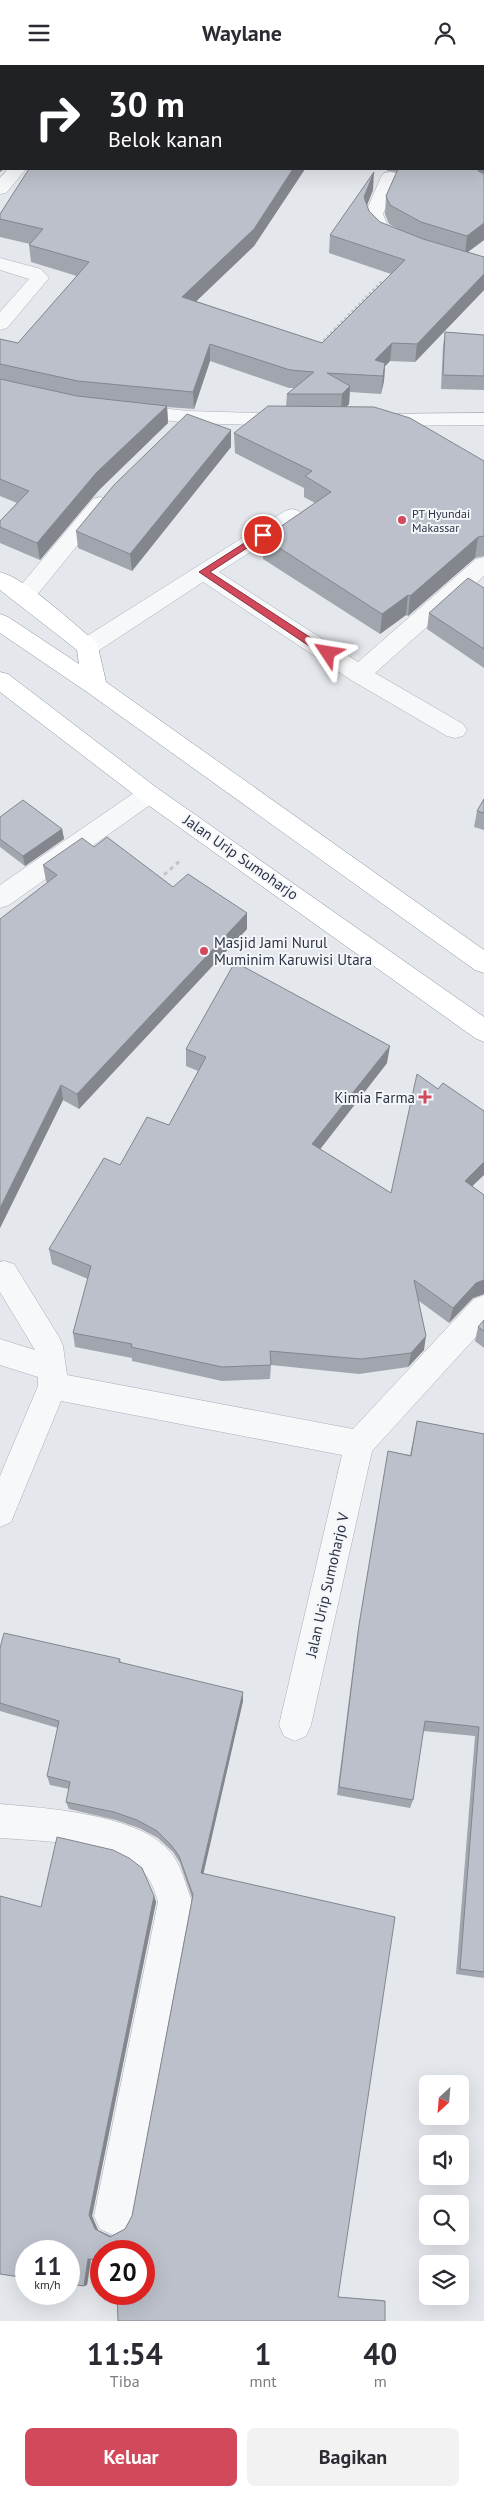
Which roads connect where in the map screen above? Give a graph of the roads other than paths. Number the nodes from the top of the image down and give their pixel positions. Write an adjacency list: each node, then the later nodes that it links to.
1 (16, 170): 3 (street)
2 (390, 177): 4 (street)
3 (0, 189)
4 (420, 247)
5 (0, 264): 6 (street)
6 (0, 324)
7 (112, 409): 8 (street)
8 (189, 417): 10 (street); 12 (street)
9 (484, 419): 11 (street)
10 (305, 420)
11 (352, 420)
12 (168, 437)
13 (114, 489): 18 (street)
14 (292, 516): 16 (street)
15 (484, 565): 21 (street)
16 (203, 572): 20 (street); 21 (street)
17 (0, 579): 18 (highway)
18 (24, 595): 20 (highway)
19 (0, 622): 23 (highway)
20 (87, 647): 23 (highway)
21 (359, 674): 26 (street)
22 (0, 680): 25 (highway, Jalan Urip Sumoharjo)
23 (95, 686): 29 (highway)
24 (0, 699): 25 (highway)
25 (56, 721): 27 (highway, Jalan Urip Sumoharjo)
26 (455, 730)
27 (150, 794): 28 (street); 30 (highway, Jalan Urip Sumoharjo)
28 (0, 898)
29 (484, 963)
30 (484, 1031)
31 (4, 1273): 34 (street)
32 (484, 1308): 35 (street)
33 (0, 1352): 34 (street)
34 (52, 1377): 35 (street); 36 (street)
35 (359, 1444): 37 (street, Jalan Urip Sumoharjo V)
36 (0, 1512)
37 (295, 1725)
38 (0, 1821): 39 (street)
39 (113, 2216)

